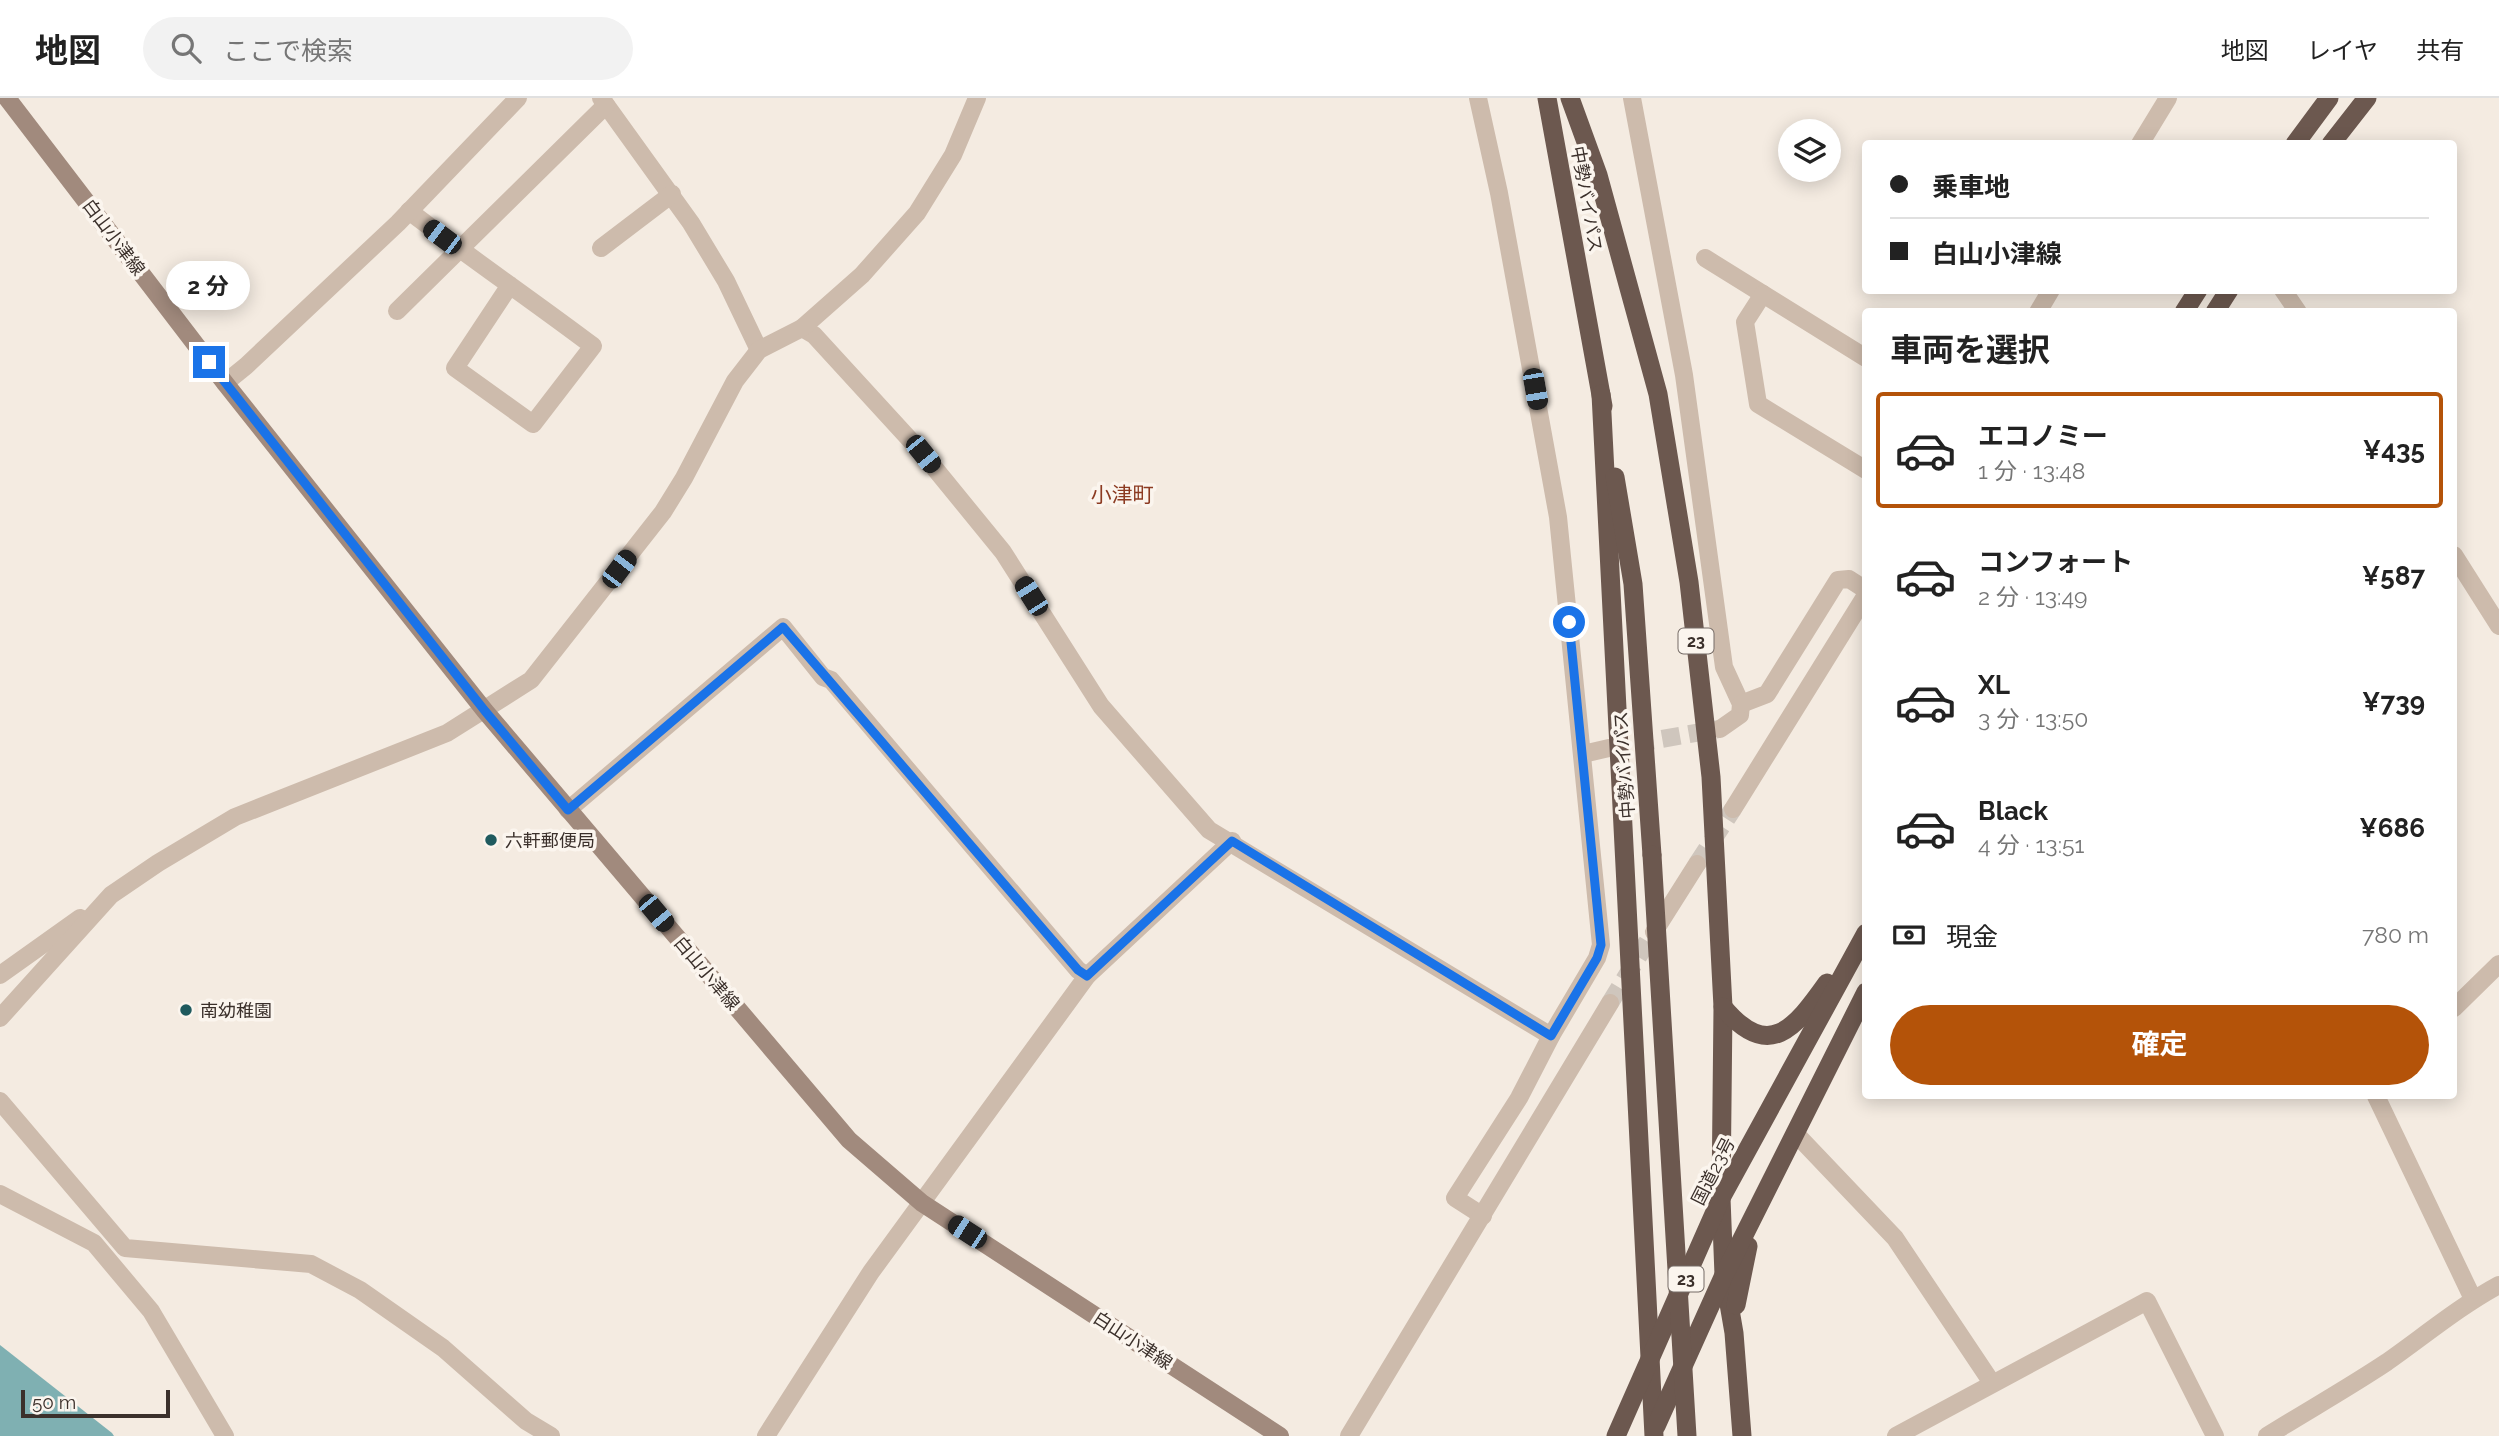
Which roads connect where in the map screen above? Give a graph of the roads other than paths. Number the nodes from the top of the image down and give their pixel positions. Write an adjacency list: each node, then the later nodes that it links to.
1 (7, 98): 26 (main road, 白山小津線)
2 (518, 98): 16 (street)
3 (977, 98): 23 (street)
4 (1478, 98): 37 (street)
5 (1547, 98): 27 (highway, 中勢バイパス / 23)
6 (1570, 98): 52 (highway, 23)
7 (1632, 98): 33 (street)
8 (2168, 98): 12 (street)
9 (2329, 98): 13 (highway)
10 (2367, 98): 14 (highway)
11 (603, 101): 15 (street); 18 (street)
12 (2142, 140)
13 (2298, 140)
14 (2334, 140)
15 (672, 194): 17 (street); 24 (street)
16 (409, 211): 18 (street); 26 (street)
17 (601, 248)
18 (459, 249): 20 (street); 22 (street)
19 (1705, 258): 21 (street)
20 (510, 285): 20 (street)
21 (1763, 294): 25 (street); 28 (street)
22 (397, 311)
23 (802, 328): 24 (street); 40 (street)
24 (759, 350): 34 (street)
25 (1862, 356)
26 (225, 383): 34 (main road, 白山小津線)
27 (1601, 394): 67 (highway, 23); 76 (highway, 中勢バイパス / 23, bridge)
28 (1862, 468)
29 (2457, 560): 32 (street)
30 (1862, 589): 33 (street)
31 (1862, 599): 38 (street)
32 (2499, 626)
33 (1741, 704): 35 (street)
34 (485, 711): 39 (main road, 白山小津線); 42 (street)
35 (1720, 729)
36 (1609, 748): 37 (street)
37 (1583, 754): 54 (street)
38 (1733, 809)
39 (568, 810): 48 (street); 61 (main road, 白山小津線)
40 (1232, 841): 48 (street); 54 (street)
41 (1697, 864): 45 (street)
42 (111, 895): 47 (street); 53 (street)
43 (1862, 936): 52 (highway)
44 (1862, 938): 60 (highway, 国道23号 / 23)
45 (1649, 939)
46 (2499, 964): 51 (street)
47 (0, 975)
48 (1087, 976): 61 (street)
49 (1862, 1000): 57 (highway, 23)
50 (1609, 1003): 62 (street)
51 (2457, 1005)
52 (1723, 1007): 60 (highway, 23)
53 (0, 1018)
54 (1551, 1036): 62 (street)
55 (2377, 1099): 65 (street)
56 (0, 1101): 71 (street)
57 (1794, 1133): 58 (highway, 23); 68 (street)
58 (1776, 1170): 63 (highway, 23); 66 (highway, 23)
59 (0, 1195): 70 (street)
60 (1721, 1198): 63 (highway, 23); 67 (highway, 国道23号 / 23)
61 (922, 1203): 72 (street); 73 (main road, 白山小津線)
62 (1483, 1216): 74 (street)
63 (1724, 1275): 66 (highway, 23); 69 (highway, 23)
64 (2499, 1285): 65 (street)
65 (2473, 1299): 80 (street)
66 (1734, 1333): 77 (highway, 23)
67 (1652, 1360): 69 (highway, 23); 75 (highway, 国道23号 / 23)
68 (1992, 1383): 78 (street); 79 (street)
69 (1653, 1434)
70 (225, 1436)
71 (551, 1436)
72 (766, 1436)
73 (1280, 1436)
74 (1349, 1436)
75 (1616, 1436)
76 (1687, 1436)
77 (1742, 1436)
78 (1896, 1436)
79 (2215, 1436)
80 (2267, 1436)

